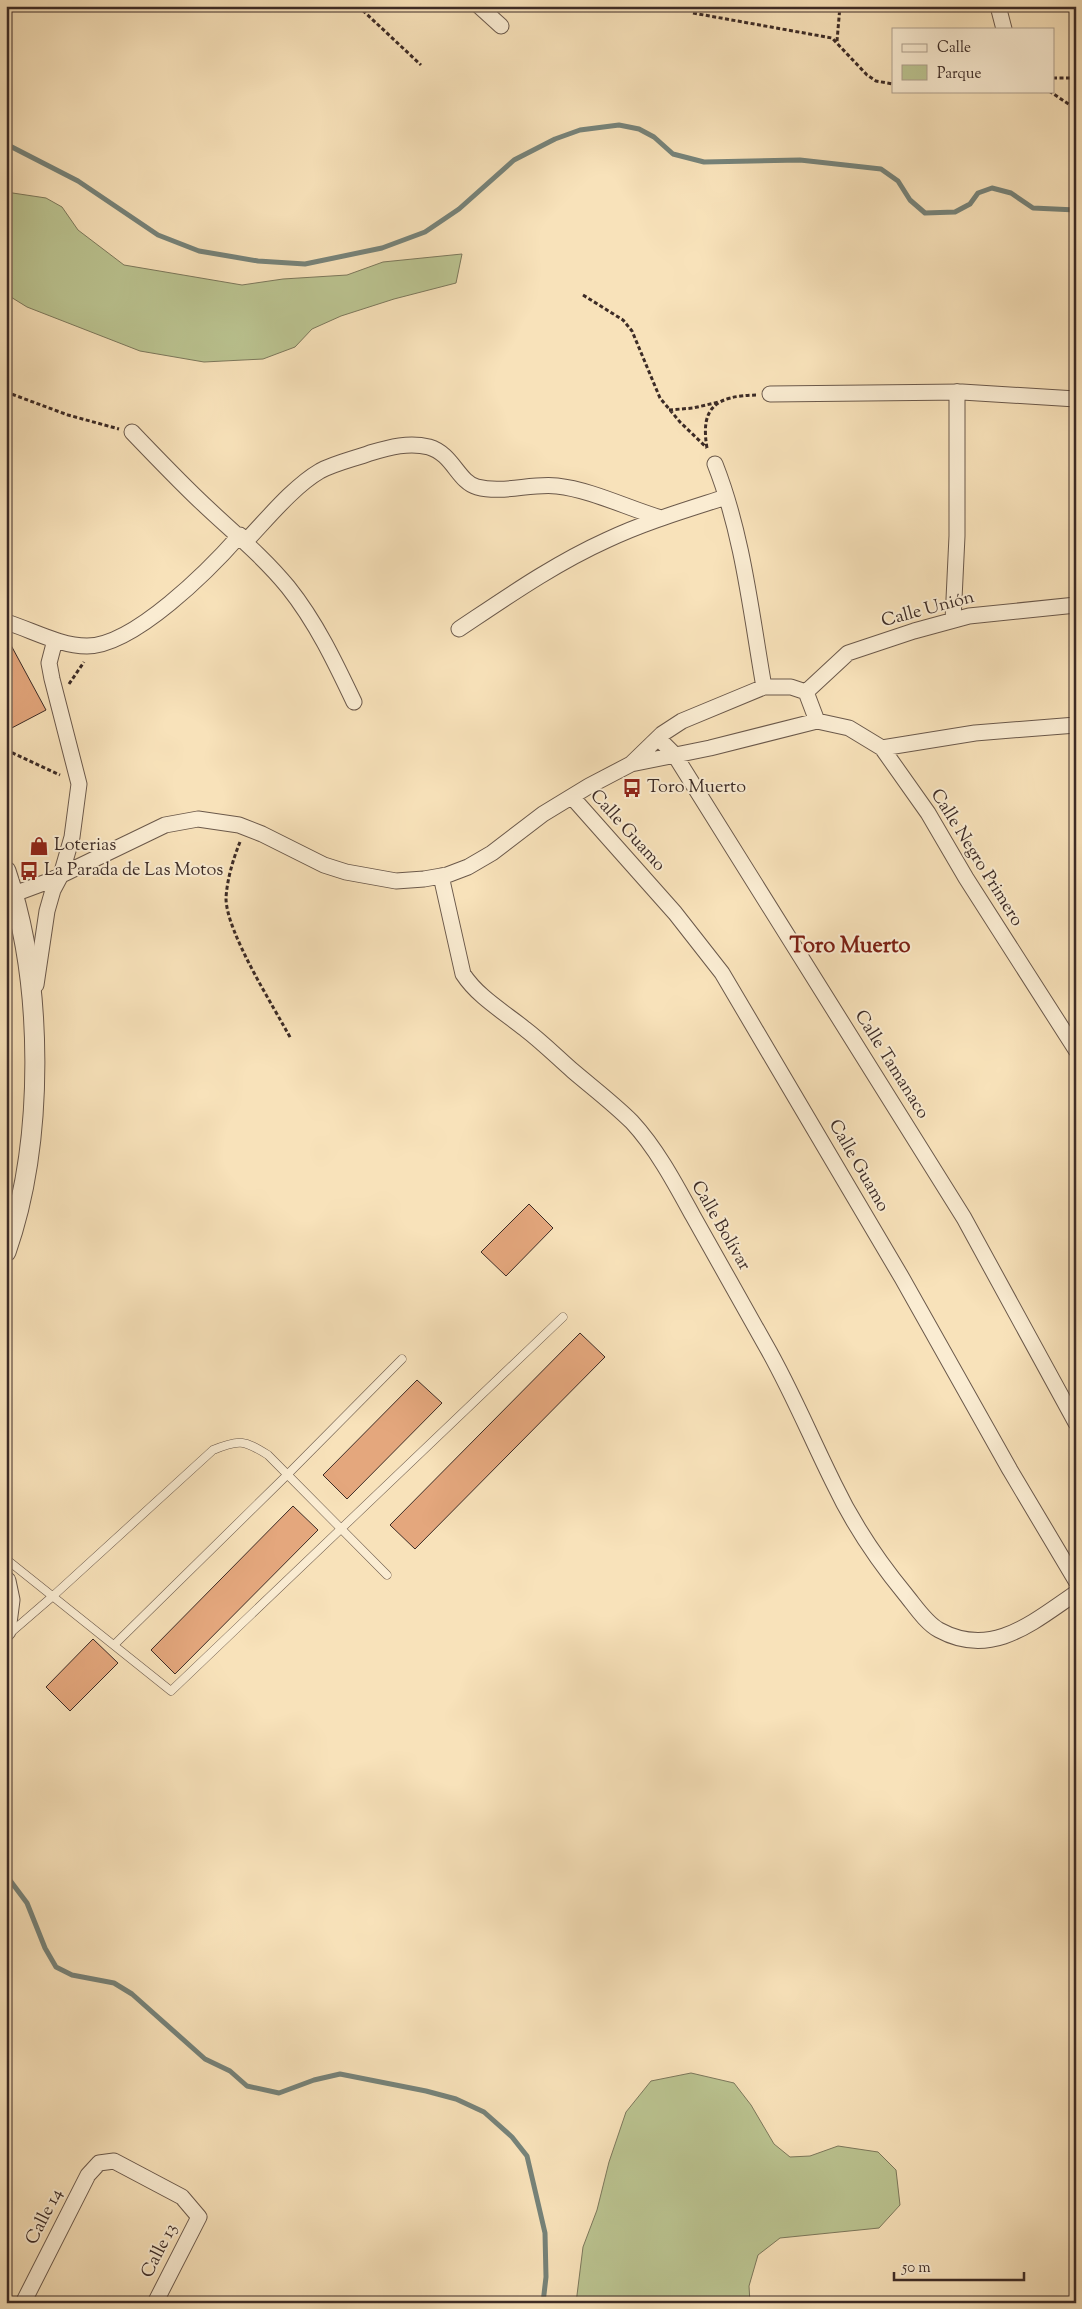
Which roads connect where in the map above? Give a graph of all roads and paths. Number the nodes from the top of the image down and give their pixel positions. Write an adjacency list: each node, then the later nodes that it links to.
1 (358, 6): 9 (path)
2 (479, 6): 6 (street)
3 (840, 6): 8 (path)
4 (998, 6): 7 (street)
5 (693, 13): 8 (path)
6 (501, 26)
7 (1004, 28)
8 (837, 42): 12 (path)
9 (421, 65)
10 (1054, 78): 11 (path)
11 (1076, 78)
12 (892, 84)
13 (1050, 92): 14 (path)
14 (1076, 109)
15 (583, 295): 21 (path)
16 (6, 392): 22 (path)
17 (958, 392): 18 (street); 19 (street); 29 (street)
18 (770, 394): 20 (path)
19 (1076, 399)
20 (722, 401): 21 (path); 23 (path)
21 (669, 410): 23 (path)
22 (132, 432): 27 (street)
23 (708, 448): 24 (path)
24 (715, 464): 25 (street)
25 (726, 497): 26 (street); 34 (street)
26 (661, 518): 27 (street); 31 (street)
27 (243, 538): 33 (street); 36 (street)
28 (1076, 605): 29 (street, Calle Unión)
29 (953, 620): 35 (street, Calle Unión)
30 (6, 622): 32 (street)
31 (459, 630)
32 (55, 640): 33 (street); 37 (street)
33 (107, 642): 37 (path)
34 (764, 687): 35 (street); 40 (street)
35 (806, 692): 38 (street)
36 (354, 702)
37 (60, 708): 45 (street)
38 (816, 721): 41 (street, Calle Negro Primero); 43 (street)
39 (1076, 725): 41 (street)
40 (658, 738): 43 (street, Calle Tamanaco); 44 (street)
41 (882, 748): 54 (street, Calle Negro Primero)
42 (6, 750): 45 (path)
43 (674, 754): 44 (street); 58 (street, Calle Tamanaco)
44 (631, 764): 46 (street)
45 (79, 784): 49 (street)
46 (572, 797): 50 (street); 64 (street, Calle Guamo)
47 (246, 827): 49 (street); 50 (street); 53 (path)
48 (6, 871): 51 (street)
49 (61, 875): 51 (street); 52 (street)
50 (441, 876): 65 (street, Calle Bolívar)
51 (14, 894): 52 (street)
52 (33, 1027): 55 (street)
53 (291, 1039)
54 (1076, 1050)
55 (6, 1252)
56 (563, 1318): 60 (lane)
57 (402, 1359): 59 (lane)
58 (1076, 1423)
59 (287, 1475): 60 (lane); 66 (lane); 69 (lane)
60 (342, 1528): 62 (lane); 69 (lane)
61 (6, 1559): 66 (lane)
62 (387, 1575)
63 (6, 1581): 67 (street)
64 (1076, 1581)
65 (1076, 1593)
66 (53, 1596): 68 (lane); 69 (lane)
67 (6, 1631)
68 (6, 1636)
69 (114, 1645)
70 (199, 2217): 71 (street, Calle 14); 72 (street, Calle 13)
71 (23, 2303)
72 (155, 2303)

